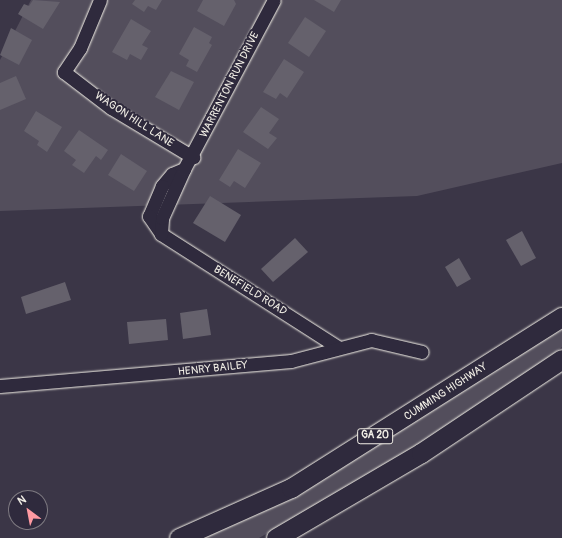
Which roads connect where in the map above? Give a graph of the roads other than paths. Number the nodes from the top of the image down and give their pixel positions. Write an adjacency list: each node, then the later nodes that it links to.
1 (100, 0): 3 (street, WAGON HILL LANE)
2 (274, 0): 3 (street, WARRENTON RUN DRIVE)
3 (193, 157): 4 (street, WARRENTON RUN DRIVE)
4 (161, 234): 6 (street, BENEFIELD ROAD)
5 (562, 317): 10 (highway, CUMMING HIGHWAY / GA 20)
6 (339, 348): 7 (street, HENRY BAILEY); 9 (street, HENRY BAILEY)
7 (422, 352)
8 (562, 359): 11 (highway)
9 (0, 386)
10 (179, 538)
11 (276, 538)

